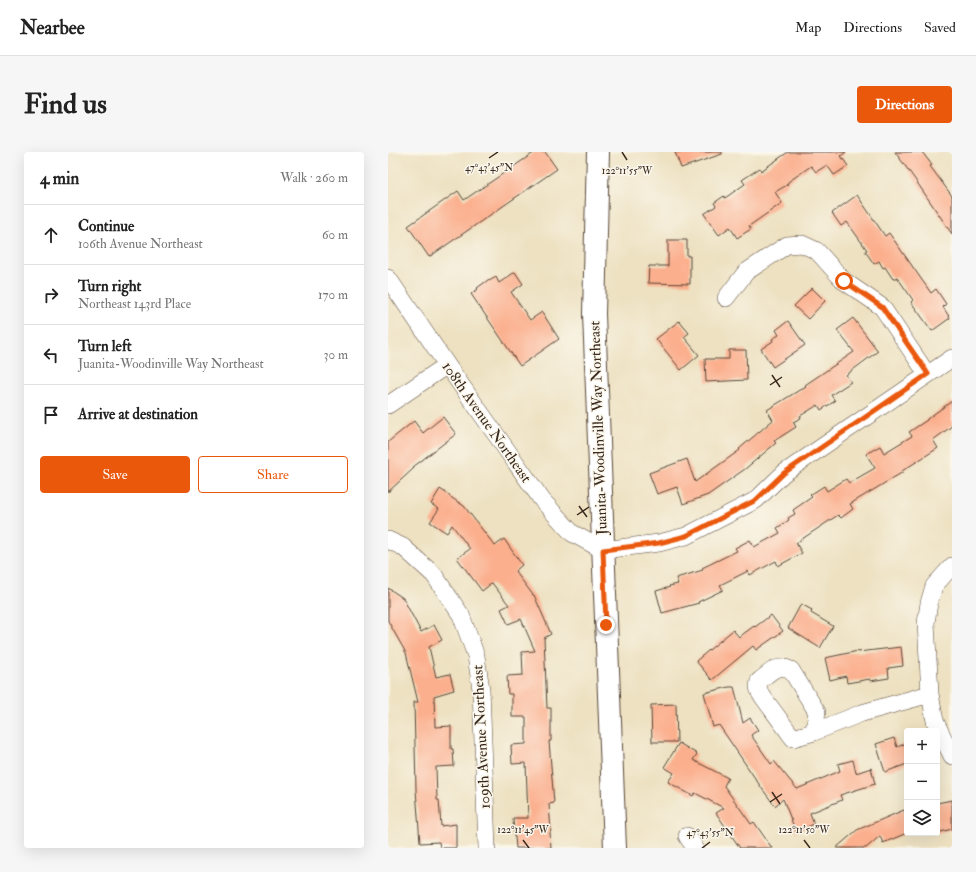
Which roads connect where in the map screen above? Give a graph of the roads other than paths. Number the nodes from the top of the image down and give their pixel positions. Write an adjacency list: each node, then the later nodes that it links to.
1 (598, 152): 9 (main road, Juanita-Woodinville Way Northeast)
2 (388, 278): 5 (street, 108th Avenue Northeast)
3 (726, 298): 6 (street)
4 (952, 358): 6 (street)
5 (446, 365): 7 (street); 9 (street, 108th Avenue Northeast)
6 (928, 374): 9 (street)
7 (388, 406)
8 (388, 540): 14 (street, 109th Avenue Northeast)
9 (603, 550): 15 (main road, Juanita-Woodinville Way Northeast)
10 (952, 566): 11 (street)
11 (930, 694): 12 (street); 13 (street)
12 (814, 732)
13 (952, 756)
14 (487, 848)
15 (615, 848)

